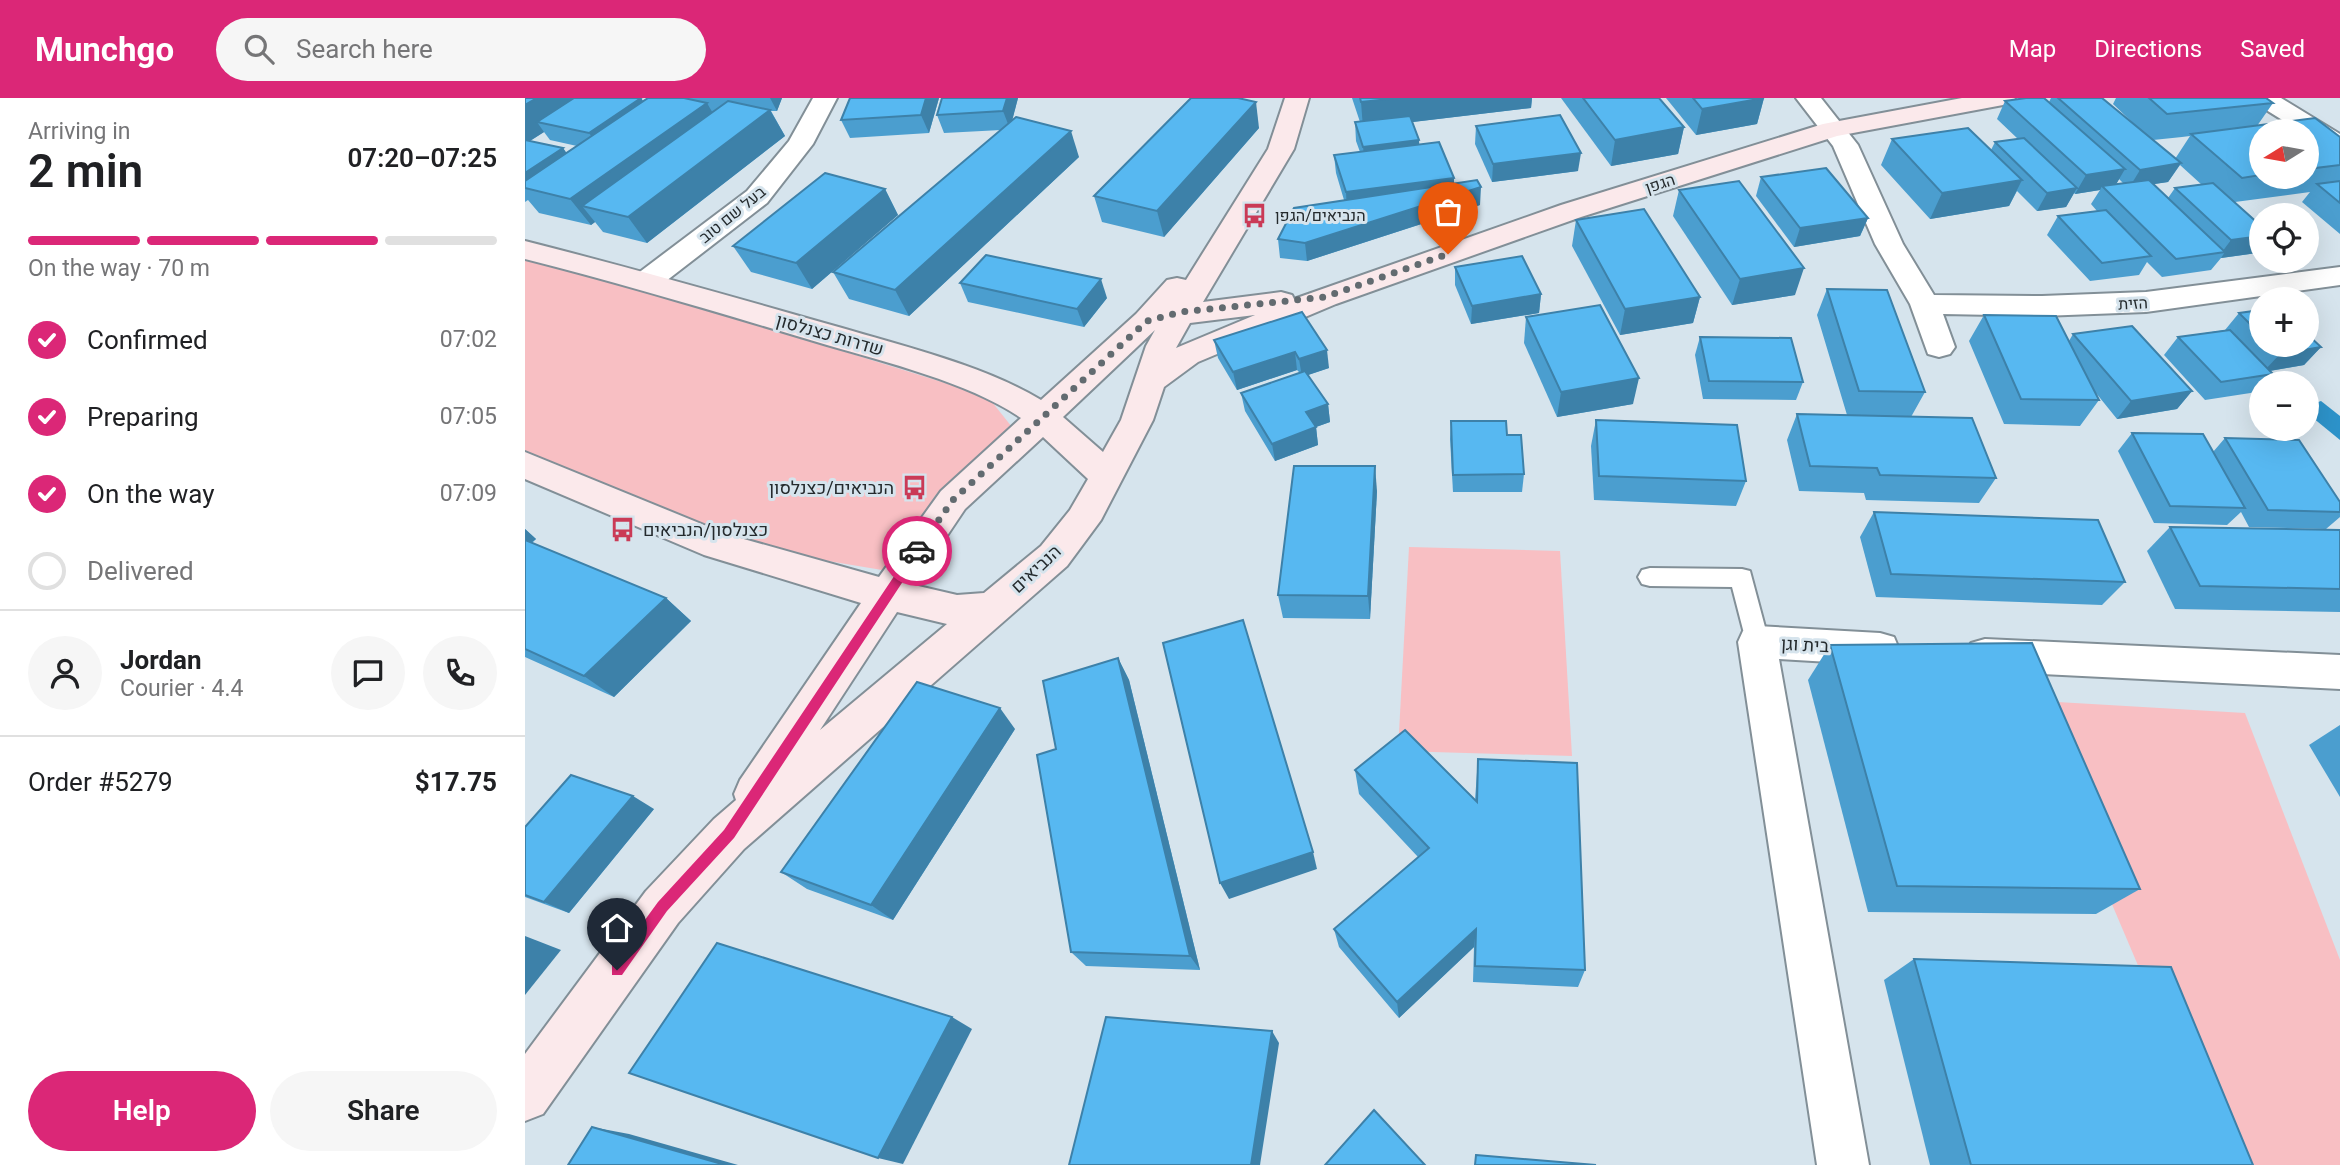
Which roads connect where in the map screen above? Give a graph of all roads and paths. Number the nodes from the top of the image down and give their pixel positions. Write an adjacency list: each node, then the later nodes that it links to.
1 (825, 98): 12 (street, בעל שם טוב)
2 (1297, 98): 8 (street, הנביאים)
3 (1808, 98): 6 (street)
4 (2003, 98): 6 (street, הגפן)
5 (2264, 98): 7 (street)
6 (1832, 129): 13 (street, הגפן); 15 (street)
7 (2340, 145)
8 (1235, 220): 10 (street, הנביאים); 16 (street, הנביאים)
9 (525, 250): 12 (street, שדרות כצנלסון)
10 (1215, 255): 14 (street); 16 (street, הנביאים)
11 (2340, 276): 15 (street, הזית)
12 (647, 281): 19 (street, שדרות כצנלסון)
13 (1325, 297): 14 (street, הגפן); 18 (street, הגפן)
14 (1292, 301): 16 (street, הגפן)
15 (1925, 304): 17 (street)
16 (1164, 316): 18 (street, הנביאים); 19 (street, הנביאים)
17 (1939, 347)
18 (1150, 381): 21 (street, הנביאים)
19 (1041, 418): 21 (street, שדרות כצנלסון); 23 (street, הנביאים)
20 (525, 465): 23 (street)
21 (1106, 477): 24 (street, הנביאים)
22 (1650, 577): 25 (lane)
23 (888, 595): 24 (street); 29 (street, הנביאים)
24 (993, 608): 29 (street, הנביאים)
25 (1757, 642): 26 (street, בית וגן); 31 (street, בית וגן)
26 (1910, 651)
27 (1952, 653): 28 (street)
28 (2340, 671)
29 (729, 834): 30 (street, הנביאים)
30 (525, 1096)
31 (1843, 1165)

